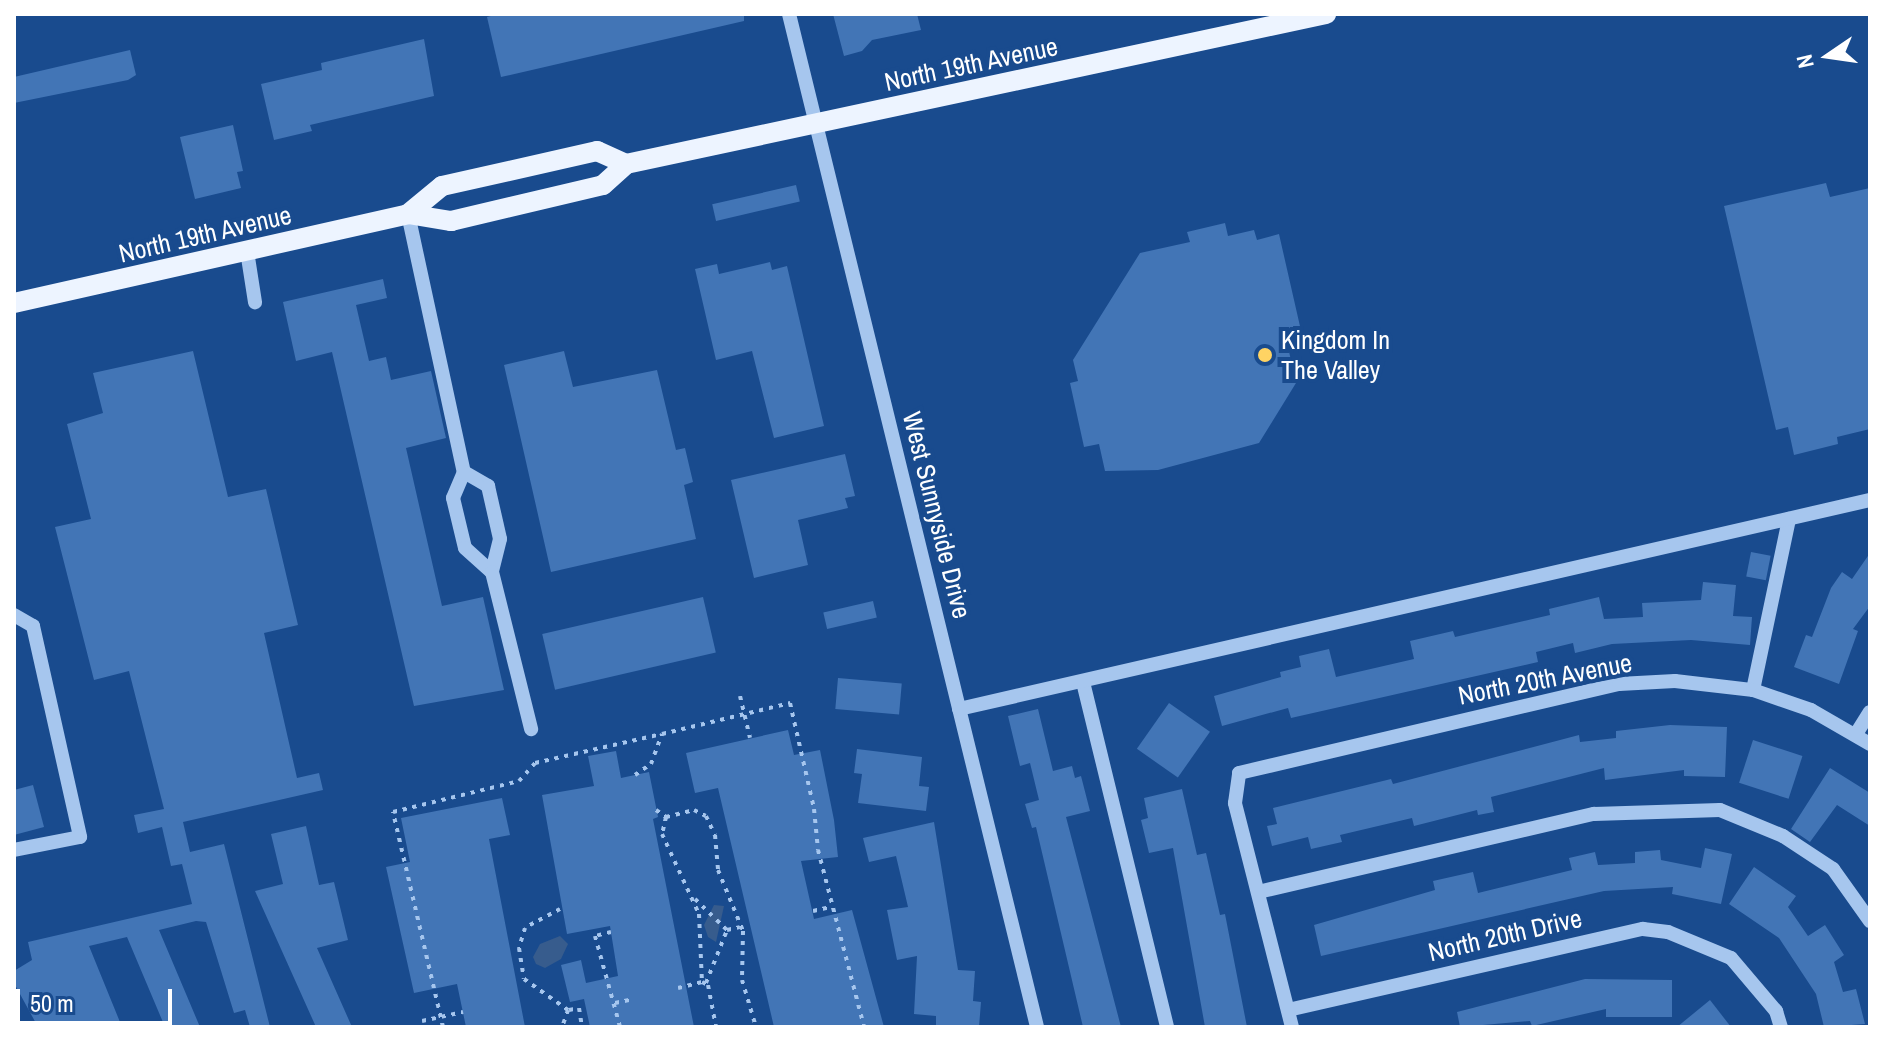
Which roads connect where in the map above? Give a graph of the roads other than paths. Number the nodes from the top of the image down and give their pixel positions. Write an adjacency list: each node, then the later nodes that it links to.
1 (789, 14): 3 (street, West Sunnyside Drive)
2 (1326, 14): 3 (main road, North 19th Avenue)
3 (816, 122): 4 (main road, North 19th Avenue); 16 (street, West Sunnyside Drive)
4 (626, 164): 5 (main road, North 19th Avenue); 5 (main road, North 19th Avenue)
5 (408, 214): 6 (main road, North 19th Avenue); 9 (street)
6 (247, 251): 7 (street); 8 (main road, North 19th Avenue)
7 (255, 302)
8 (14, 303)
9 (464, 472): 12 (street); 12 (street)
10 (1870, 500): 11 (street)
11 (1789, 519): 14 (street); 15 (street)
12 (492, 572): 18 (street)
13 (14, 615): 21 (street)
14 (1083, 682): 16 (street); 26 (street)
15 (1753, 690): 19 (street, North 20th Avenue); 22 (street, North 20th Avenue)
16 (959, 709): 25 (street, West Sunnyside Drive)
17 (1870, 712): 19 (street)
18 (531, 729)
19 (1856, 734): 20 (street, North 20th Avenue)
20 (1870, 744)
21 (14, 850)
22 (1258, 892): 23 (street); 24 (street)
23 (1870, 921)
24 (1288, 1010): 27 (street); 28 (street, North 20th Drive)
25 (1037, 1027)
26 (1167, 1027)
27 (1292, 1027)
28 (1781, 1027)

